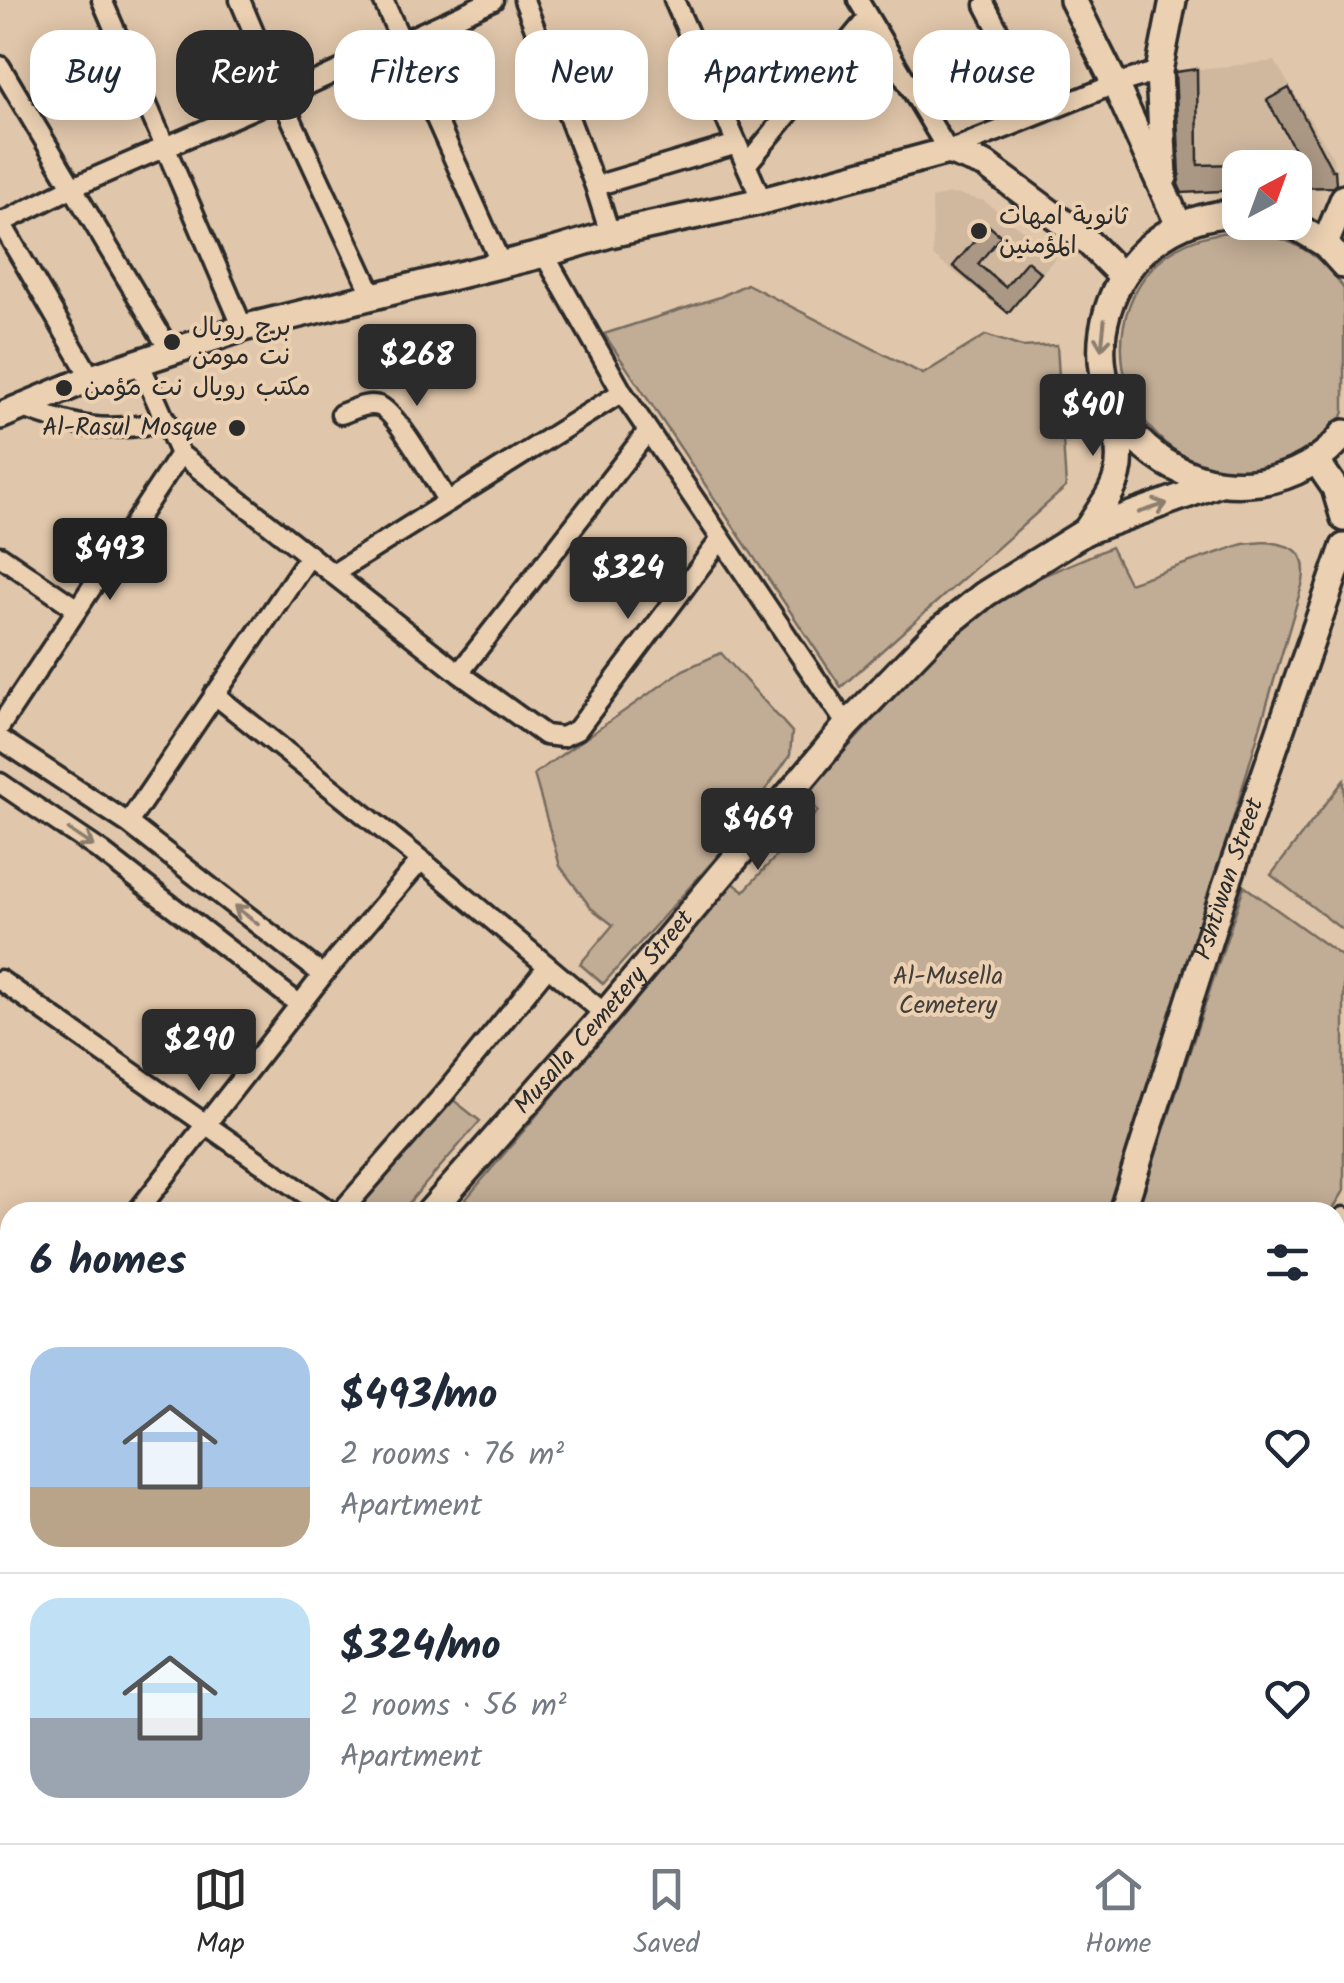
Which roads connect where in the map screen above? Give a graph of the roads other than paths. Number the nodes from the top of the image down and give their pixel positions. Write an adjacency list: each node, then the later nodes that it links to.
1 (102, 0): 25 (street)
2 (240, 0): 12 (street)
3 (383, 0): 13 (street)
4 (494, 0): 14 (street)
5 (524, 0): 28 (street)
6 (674, 0): 24 (street)
7 (858, 0): 11 (street)
8 (1073, 0): 18 (street)
9 (1173, 0): 17 (street)
10 (985, 5): 15 (street)
11 (867, 19): 26 (street); 27 (street)
12 (253, 30)
13 (396, 30)
14 (428, 30)
15 (998, 30)
16 (0, 66): 29 (street)
17 (1159, 71): 18 (street); 30 (street)
18 (1115, 84): 19 (street); 30 (street)
19 (1070, 101)
20 (227, 120): 25 (street)
21 (292, 120): 43 (street)
22 (436, 120): 40 (street)
23 (1023, 120): 26 (street)
24 (737, 144): 27 (street); 28 (street)
25 (166, 146): 29 (street); 44 (street)
26 (948, 151): 31 (street); 42 (street)
27 (746, 165): 31 (street)
28 (596, 186): 36 (street)
29 (73, 187): 35 (street); 45 (street)
30 (1164, 192): 34 (street)
31 (762, 201): 36 (street)
32 (1342, 211): 38 (street)
33 (1222, 214): 34 (street)
34 (1179, 225): 42 (street)
35 (2, 227): 47 (street)
36 (610, 234): 39 (street)
37 (1312, 236): 38 (street)
38 (1325, 244): 41 (street)
39 (544, 254): 40 (street); 49 (street)
40 (501, 264): 43 (street)
41 (1344, 265)
42 (1122, 276): 48 (street, Musalla Cemetery Street, one-way to 48)
43 (373, 296): 44 (street)
44 (243, 328): 45 (street)
45 (170, 351): 46 (street)
46 (139, 362): 47 (street); 52 (street)
47 (91, 378): 50 (street)
48 (1108, 388): 58 (street); 61 (street, Musalla Cemetery Street)
49 (622, 392): 53 (street); 59 (street)
50 (11, 412): 52 (street)
51 (341, 414): 59 (street)
52 (166, 422): 55 (street)
53 (648, 431): 62 (street); 68 (street)
54 (1344, 433): 56 (street)
55 (180, 454): 65 (street); 67 (street)
56 (1294, 472): 57 (street); 58 (street)
57 (1334, 472): 60 (street)
58 (1220, 484): 61 (street, Musalla Cemetery Street, one-way to 58)
59 (448, 502): 66 (street)
60 (1344, 518)
61 (1086, 532): 70 (street, Musalla Cemetery Street)
62 (721, 539): 68 (street); 70 (street)
63 (1344, 547): 86 (street, Pshtiwan Street)
64 (0, 556): 67 (street)
65 (310, 556): 66 (street); 69 (street)
66 (333, 574): 68 (street)
67 (78, 610): 71 (street)
68 (460, 673)
69 (214, 694): 74 (street); 75 (street)
70 (847, 724): 80 (street, Musalla Cemetery Street)
71 (0, 726)
72 (0, 739): 74 (street)
73 (0, 783): 79 (street, one-way to 79)
74 (128, 824): 77 (street, one-way to 74)
75 (421, 860): 76 (street); 77 (street)
76 (548, 966): 80 (street); 84 (street)
77 (323, 975): 79 (street)
78 (0, 980): 81 (street)
79 (300, 1005): 81 (street)
80 (605, 1014): 85 (street, Musalla Cemetery Street)
81 (205, 1124): 82 (street); 83 (street)
82 (144, 1202)
83 (317, 1202)
84 (350, 1202)
85 (439, 1202)
86 (1125, 1202)

